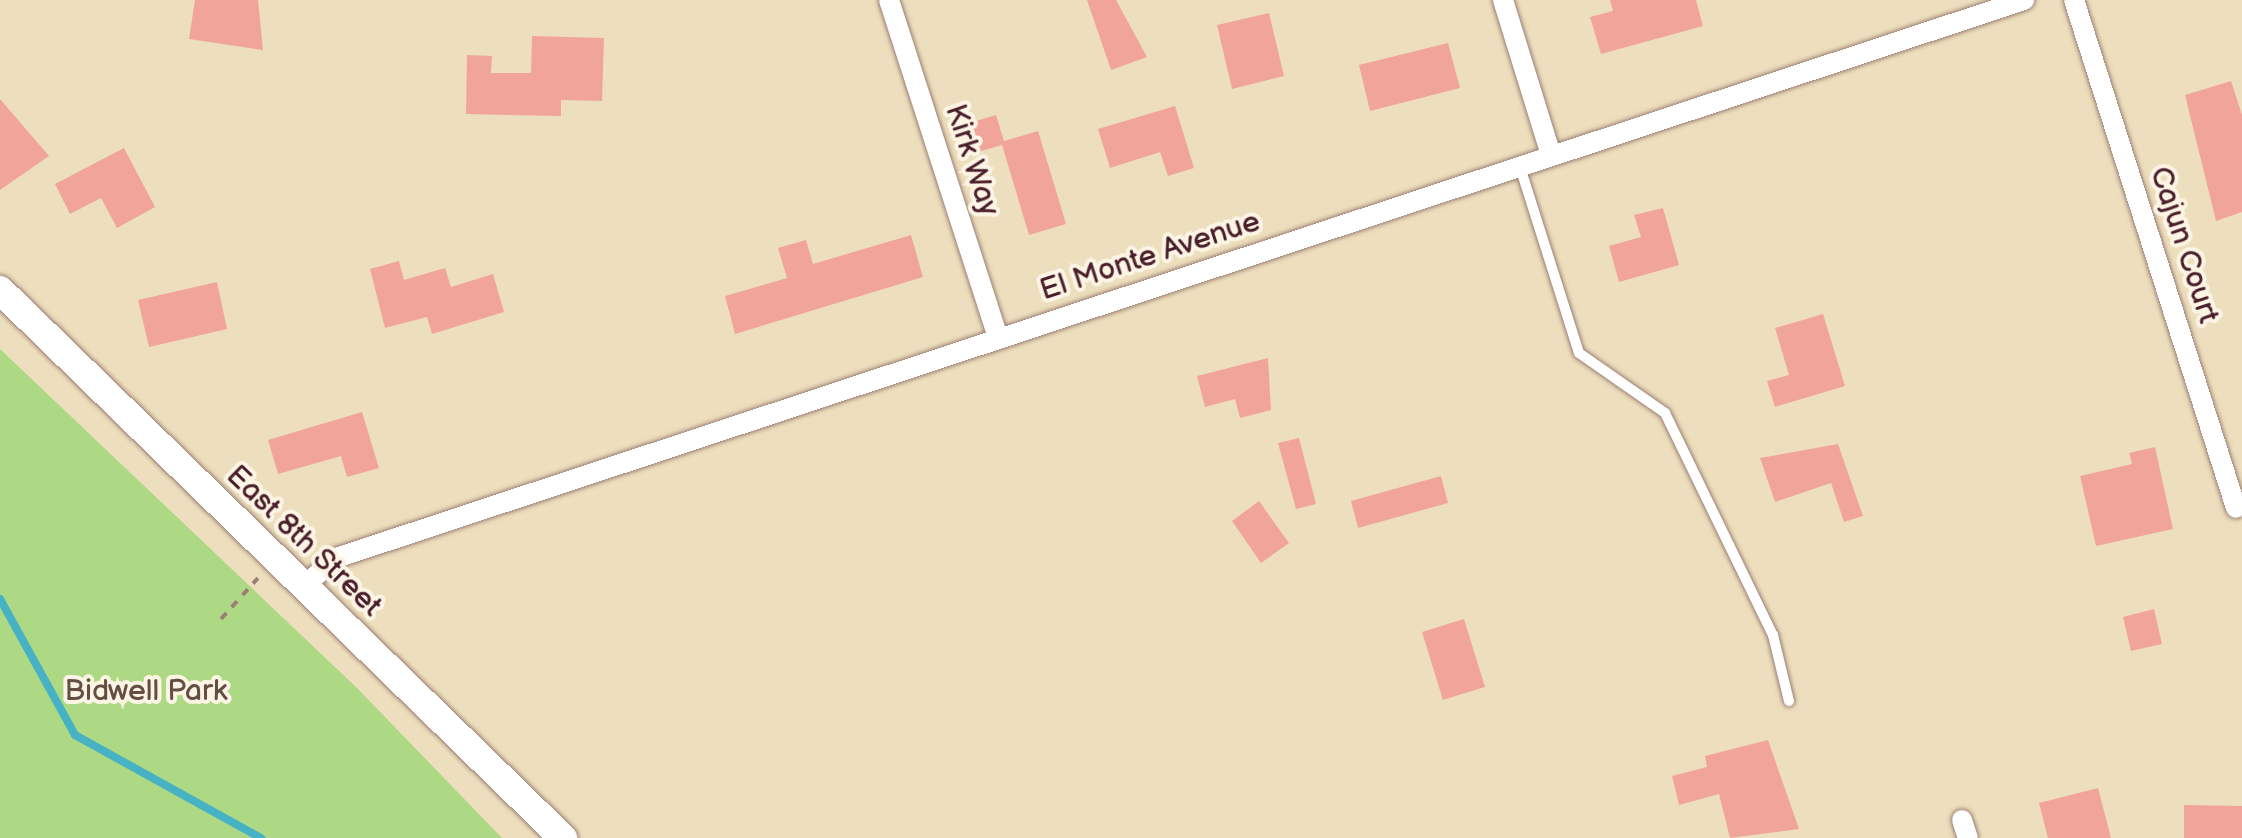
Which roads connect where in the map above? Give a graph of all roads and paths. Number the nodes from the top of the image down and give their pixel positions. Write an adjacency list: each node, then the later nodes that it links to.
1 (889, 0): 8 (street, Kirk Way)
2 (1503, 0): 5 (street)
3 (2024, 0): 5 (street, El Monte Avenue)
4 (2074, 0): 9 (street, Cajun Court)
5 (1552, 155): 6 (street, El Monte Avenue)
6 (1520, 166): 8 (street, El Monte Avenue); 13 (lane)
7 (0, 290): 11 (street, East 8th Street)
8 (998, 338): 11 (street, El Monte Avenue)
9 (2236, 508)
10 (261, 574): 12 (path)
11 (304, 586): 14 (street, East 8th Street)
12 (221, 619)
13 (1789, 701)
14 (563, 838)

